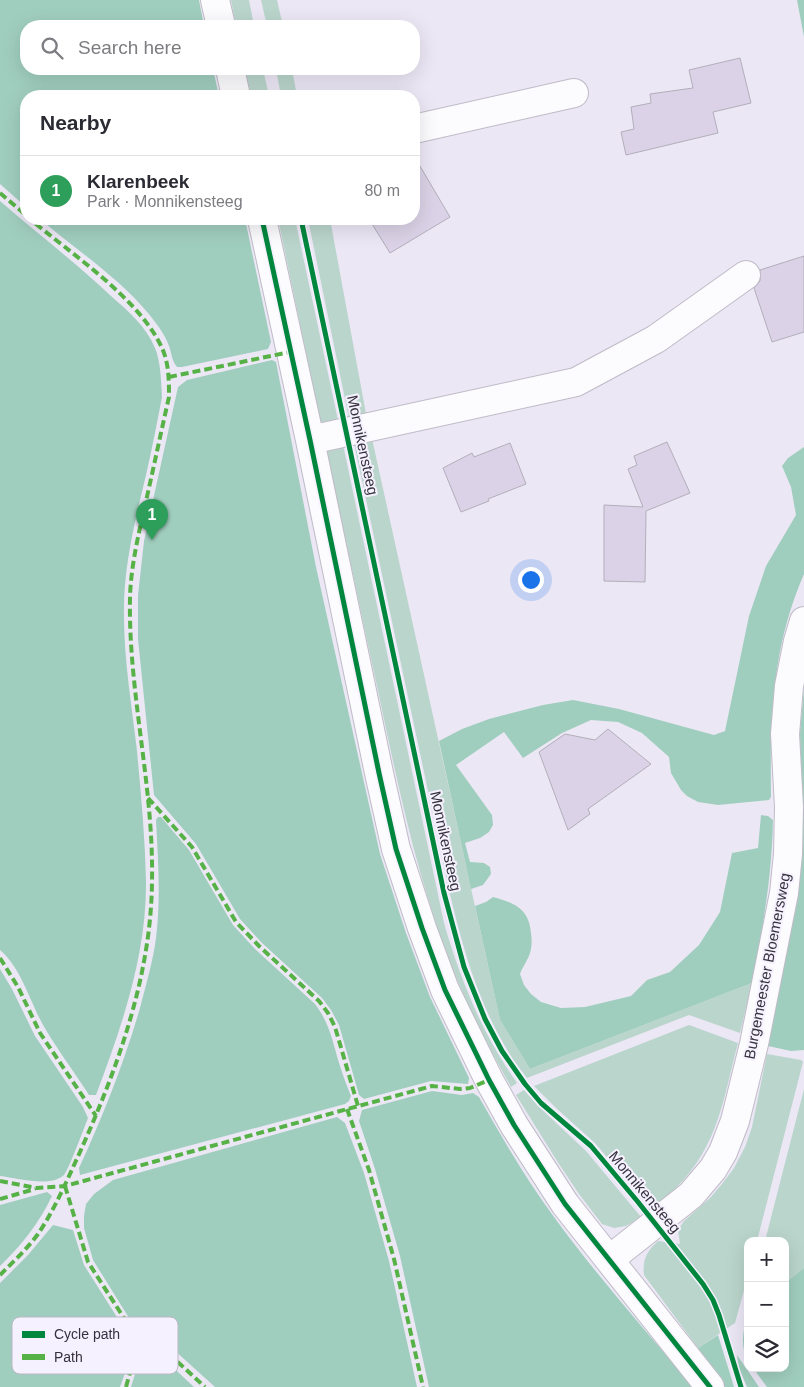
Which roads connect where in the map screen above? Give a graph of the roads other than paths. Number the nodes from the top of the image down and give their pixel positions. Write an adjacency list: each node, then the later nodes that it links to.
1 (215, 0): 2 (street)
2 (220, 20)
3 (231, 75): 4 (street)
4 (235, 90)
5 (574, 94): 6 (street)
6 (420, 128)
7 (263, 225): 9 (street)
8 (746, 275): 9 (street, Monnikensteeg)
9 (310, 440): 11 (street)
10 (804, 621): 11 (street, Burgemeester Bloemersweg)
11 (610, 1259): 12 (street)
12 (710, 1387)

